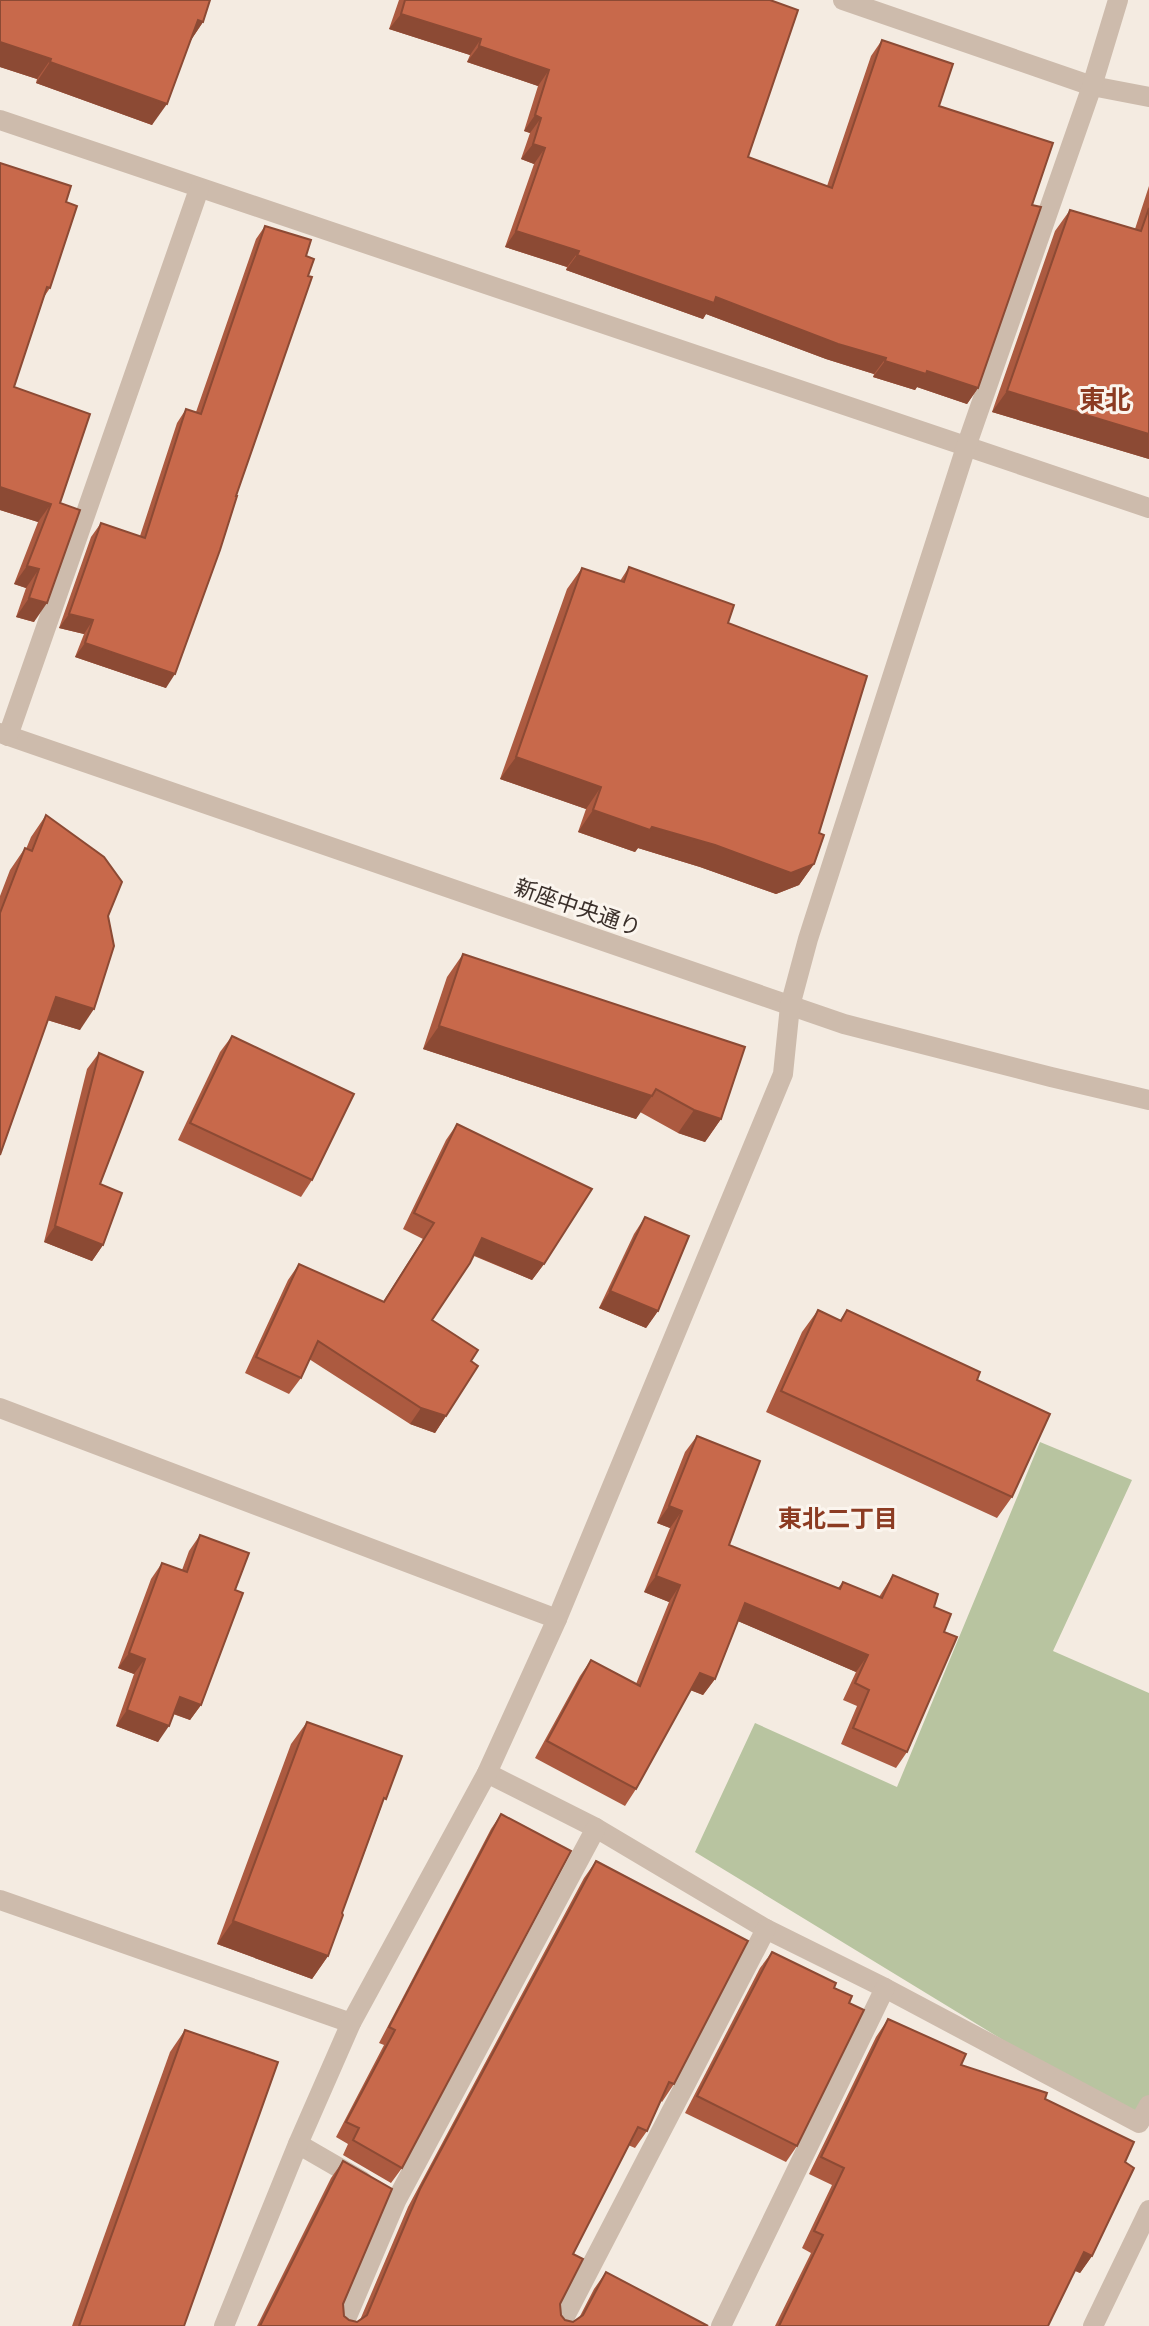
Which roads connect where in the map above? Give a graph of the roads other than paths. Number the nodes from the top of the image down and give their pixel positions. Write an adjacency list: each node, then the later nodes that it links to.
1 (843, 0): 3 (street)
2 (1118, 0): 3 (street)
3 (1092, 86): 4 (street); 7 (street)
4 (1149, 97)
5 (0, 120): 6 (street)
6 (199, 189): 7 (street); 9 (street)
7 (966, 447): 8 (street); 10 (street)
8 (1149, 508)
9 (4, 734): 10 (street, 新座中央通り)
10 (790, 1006): 11 (street, 新座中央通り); 13 (street)
11 (1149, 1100)
12 (0, 1408): 13 (street)
13 (557, 1619): 14 (street)
14 (487, 1773): 15 (street); 19 (street)
15 (596, 1828): 17 (street); 22 (street)
16 (0, 1900): 19 (street)
17 (766, 1929): 18 (street); 26 (street)
18 (885, 1988): 20 (street); 27 (street)
19 (351, 2023): 21 (street)
20 (1146, 2119)
21 (298, 2144): 22 (street); 24 (street)
22 (396, 2201): 25 (street)
23 (1149, 2210): 28 (street)
24 (224, 2326)
25 (343, 2326)
26 (560, 2326)
27 (721, 2326)
28 (1093, 2326)

